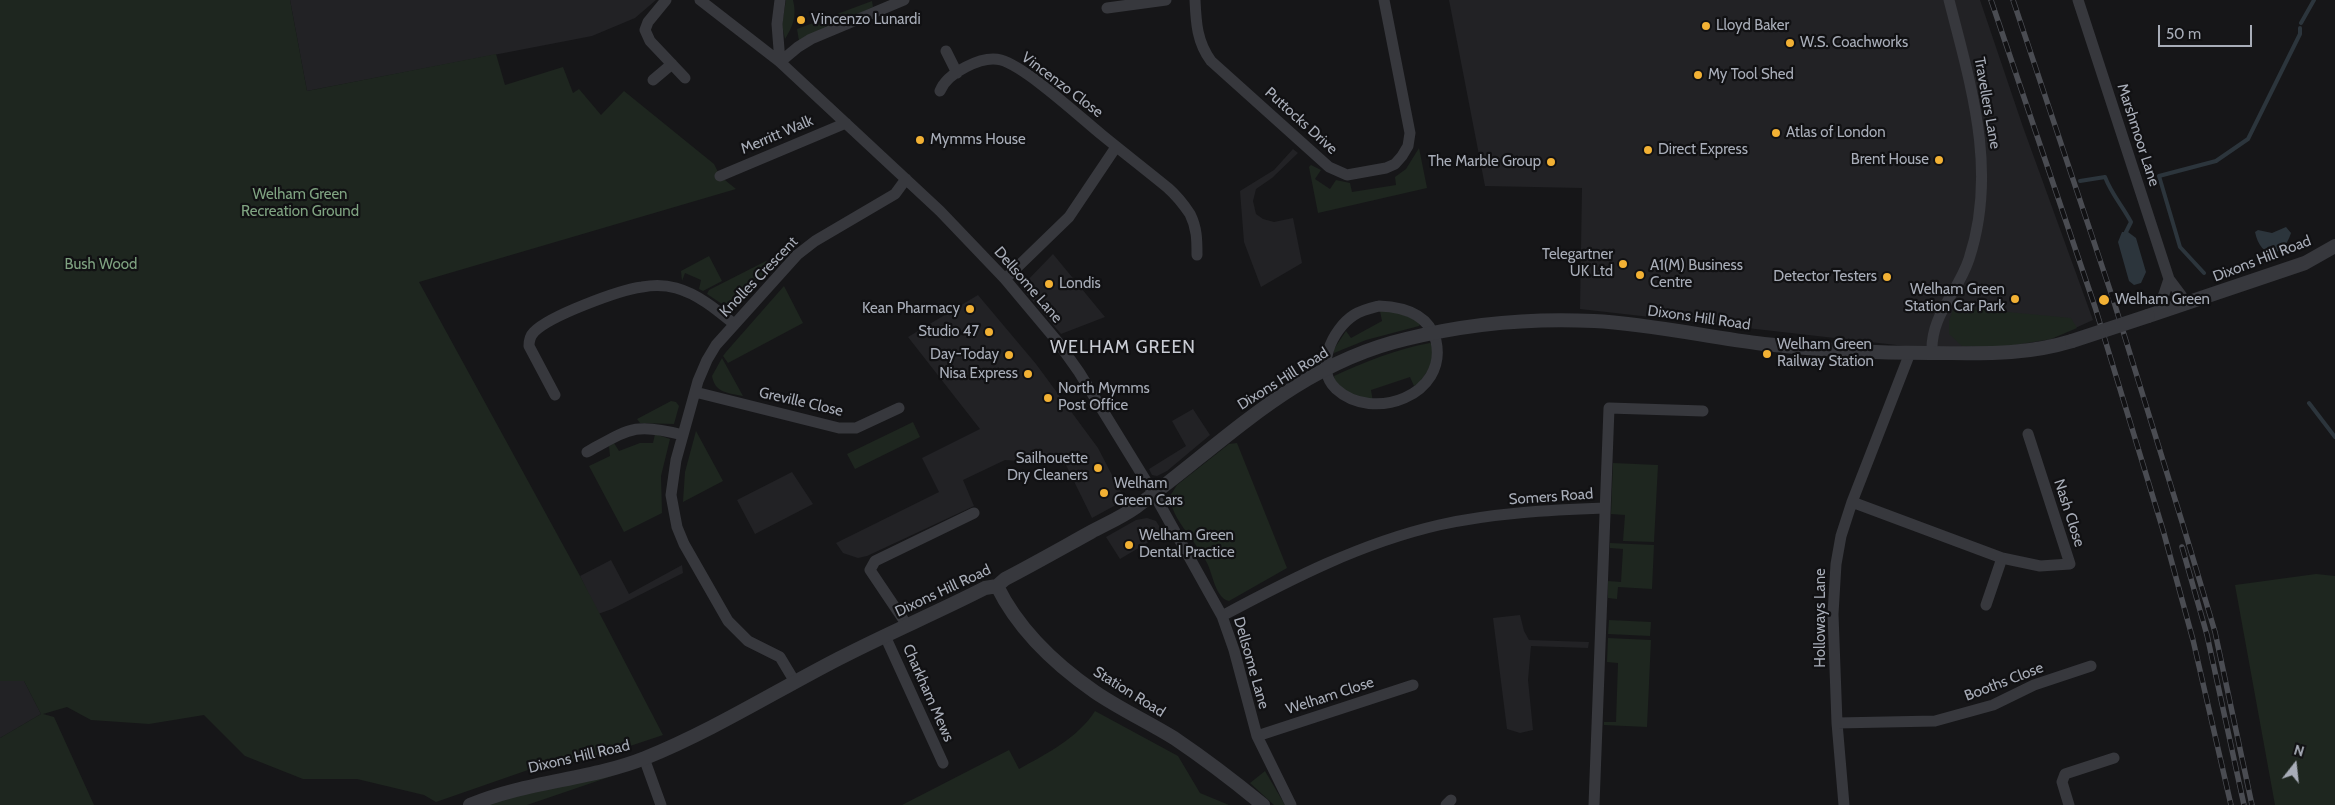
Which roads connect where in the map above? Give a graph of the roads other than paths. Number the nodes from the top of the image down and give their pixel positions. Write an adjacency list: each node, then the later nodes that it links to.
1 (666, 0): 13 (street)
2 (700, 0): 12 (street, Dellsome Lane)
3 (780, 0): 12 (street)
4 (904, 0): 12 (street)
5 (1166, 0): 10 (street)
6 (1195, 0): 7 (street, Puttocks Drive)
7 (1384, 0)
8 (1949, 0): 31 (street, Travellers Lane)
9 (2078, 0): 25 (street, Marshmoor Lane)
10 (1107, 8)
11 (946, 51): 14 (street)
12 (780, 62): 18 (street, Dellsome Lane)
13 (672, 64): 15 (street); 16 (street)
14 (957, 73): 17 (street, Vincenzo Close); 19 (street, Vincenzo Close)
15 (685, 78)
16 (653, 80)
17 (940, 91)
18 (846, 123): 20 (street, Merritt Walk); 21 (street, Dellsome Lane)
19 (1116, 147): 23 (street, Vincenzo Close); 24 (street)
20 (720, 176)
21 (906, 179): 24 (street, Dellsome Lane); 28 (street, Knolles Crescent)
22 (2335, 246): 26 (street, Dixons Hill Road)
23 (1198, 255)
24 (1005, 279): 40 (street, Dellsome Lane)
25 (2169, 279): 26 (street, Marshmoor Lane); 27 (street)
26 (2187, 303): 27 (street, Dixons Hill Road)
27 (2153, 314): 31 (street, Dixons Hill Road, bridge)
28 (734, 324): 33 (street, Knolles Crescent); 34 (street)
29 (1434, 333): 30 (street, Dixons Hill Road); 32 (street, Dixons Hill Road); 32 (street); 32 (street)
30 (1910, 353): 31 (street, Dixons Hill Road); 41 (street, Holloways Lane)
31 (1932, 353)
32 (1324, 369): 40 (street, Dixons Hill Road)
33 (695, 392): 35 (street, Greville Close); 37 (street, Knolles Crescent)
34 (555, 395)
35 (899, 408)
36 (1703, 411): 42 (street)
37 (683, 434): 39 (street); 51 (street, Knolles Crescent)
38 (2028, 434): 44 (street, Nash Close)
39 (587, 452)
40 (1154, 494): 45 (street, Dixons Hill Road); 47 (street, Dellsome Lane)
41 (1852, 502): 44 (street, Nash Close); 53 (street, Holloways Lane)
42 (1605, 508): 47 (street, Somers Road); 62 (street, Somers Road)
43 (974, 513): 48 (street)
44 (2002, 558): 46 (street)
45 (998, 586): 48 (street, Dixons Hill Road); 60 (street, Station Road)
46 (1986, 605)
47 (1222, 616): 54 (street, Dellsome Lane)
48 (907, 625): 49 (street, Dixons Hill Road)
49 (885, 636): 51 (street, Dixons Hill Road); 57 (street, Charkham Mews)
50 (2091, 666): 53 (street, Booths Close)
51 (794, 682): 55 (street, Dixons Hill Road)
52 (1413, 685): 54 (street, Welham Close)
53 (1837, 723): 63 (street, Holloways Lane)
54 (1257, 736): 61 (street, Dellsome Lane)
55 (644, 758): 58 (street, Dixons Hill Road); 59 (street)
56 (2114, 758): 64 (street)
57 (943, 763)
58 (470, 805)
59 (661, 805)
60 (1262, 805)
61 (1291, 805)
62 (1594, 805)
63 (1844, 805)
64 (2069, 805)

